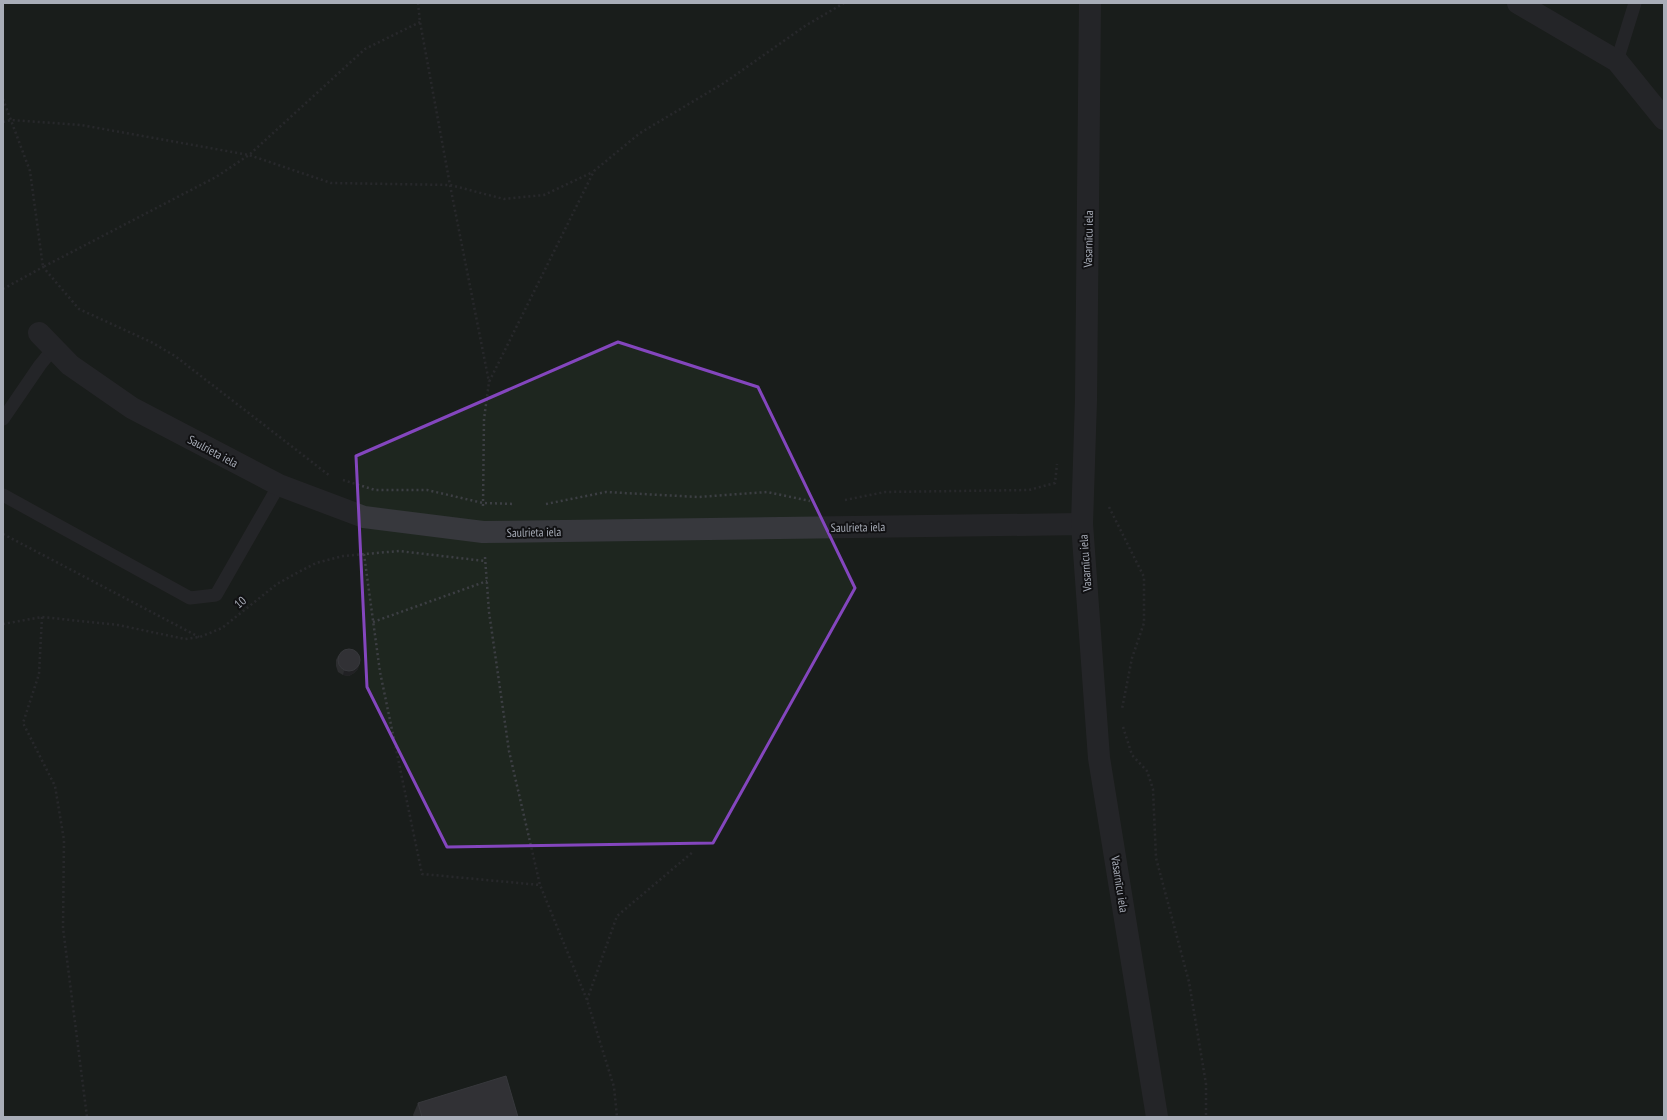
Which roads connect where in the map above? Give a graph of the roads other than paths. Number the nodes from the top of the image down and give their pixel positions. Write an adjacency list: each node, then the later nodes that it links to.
1 (1090, 3): 11 (street, Vasarnīcu iela)
2 (1518, 3): 4 (street)
3 (1635, 3): 4 (lane)
4 (1617, 61): 5 (street)
5 (1664, 119)
6 (39, 333): 7 (street, Saulrieta iela)
7 (53, 348): 8 (lane); 9 (street, Saulrieta iela)
8 (3, 419)
9 (279, 485): 10 (lane); 11 (street, Saulrieta iela)
10 (3, 495)
11 (1082, 524): 12 (street, Vasarnīcu iela)
12 (1158, 1117)

